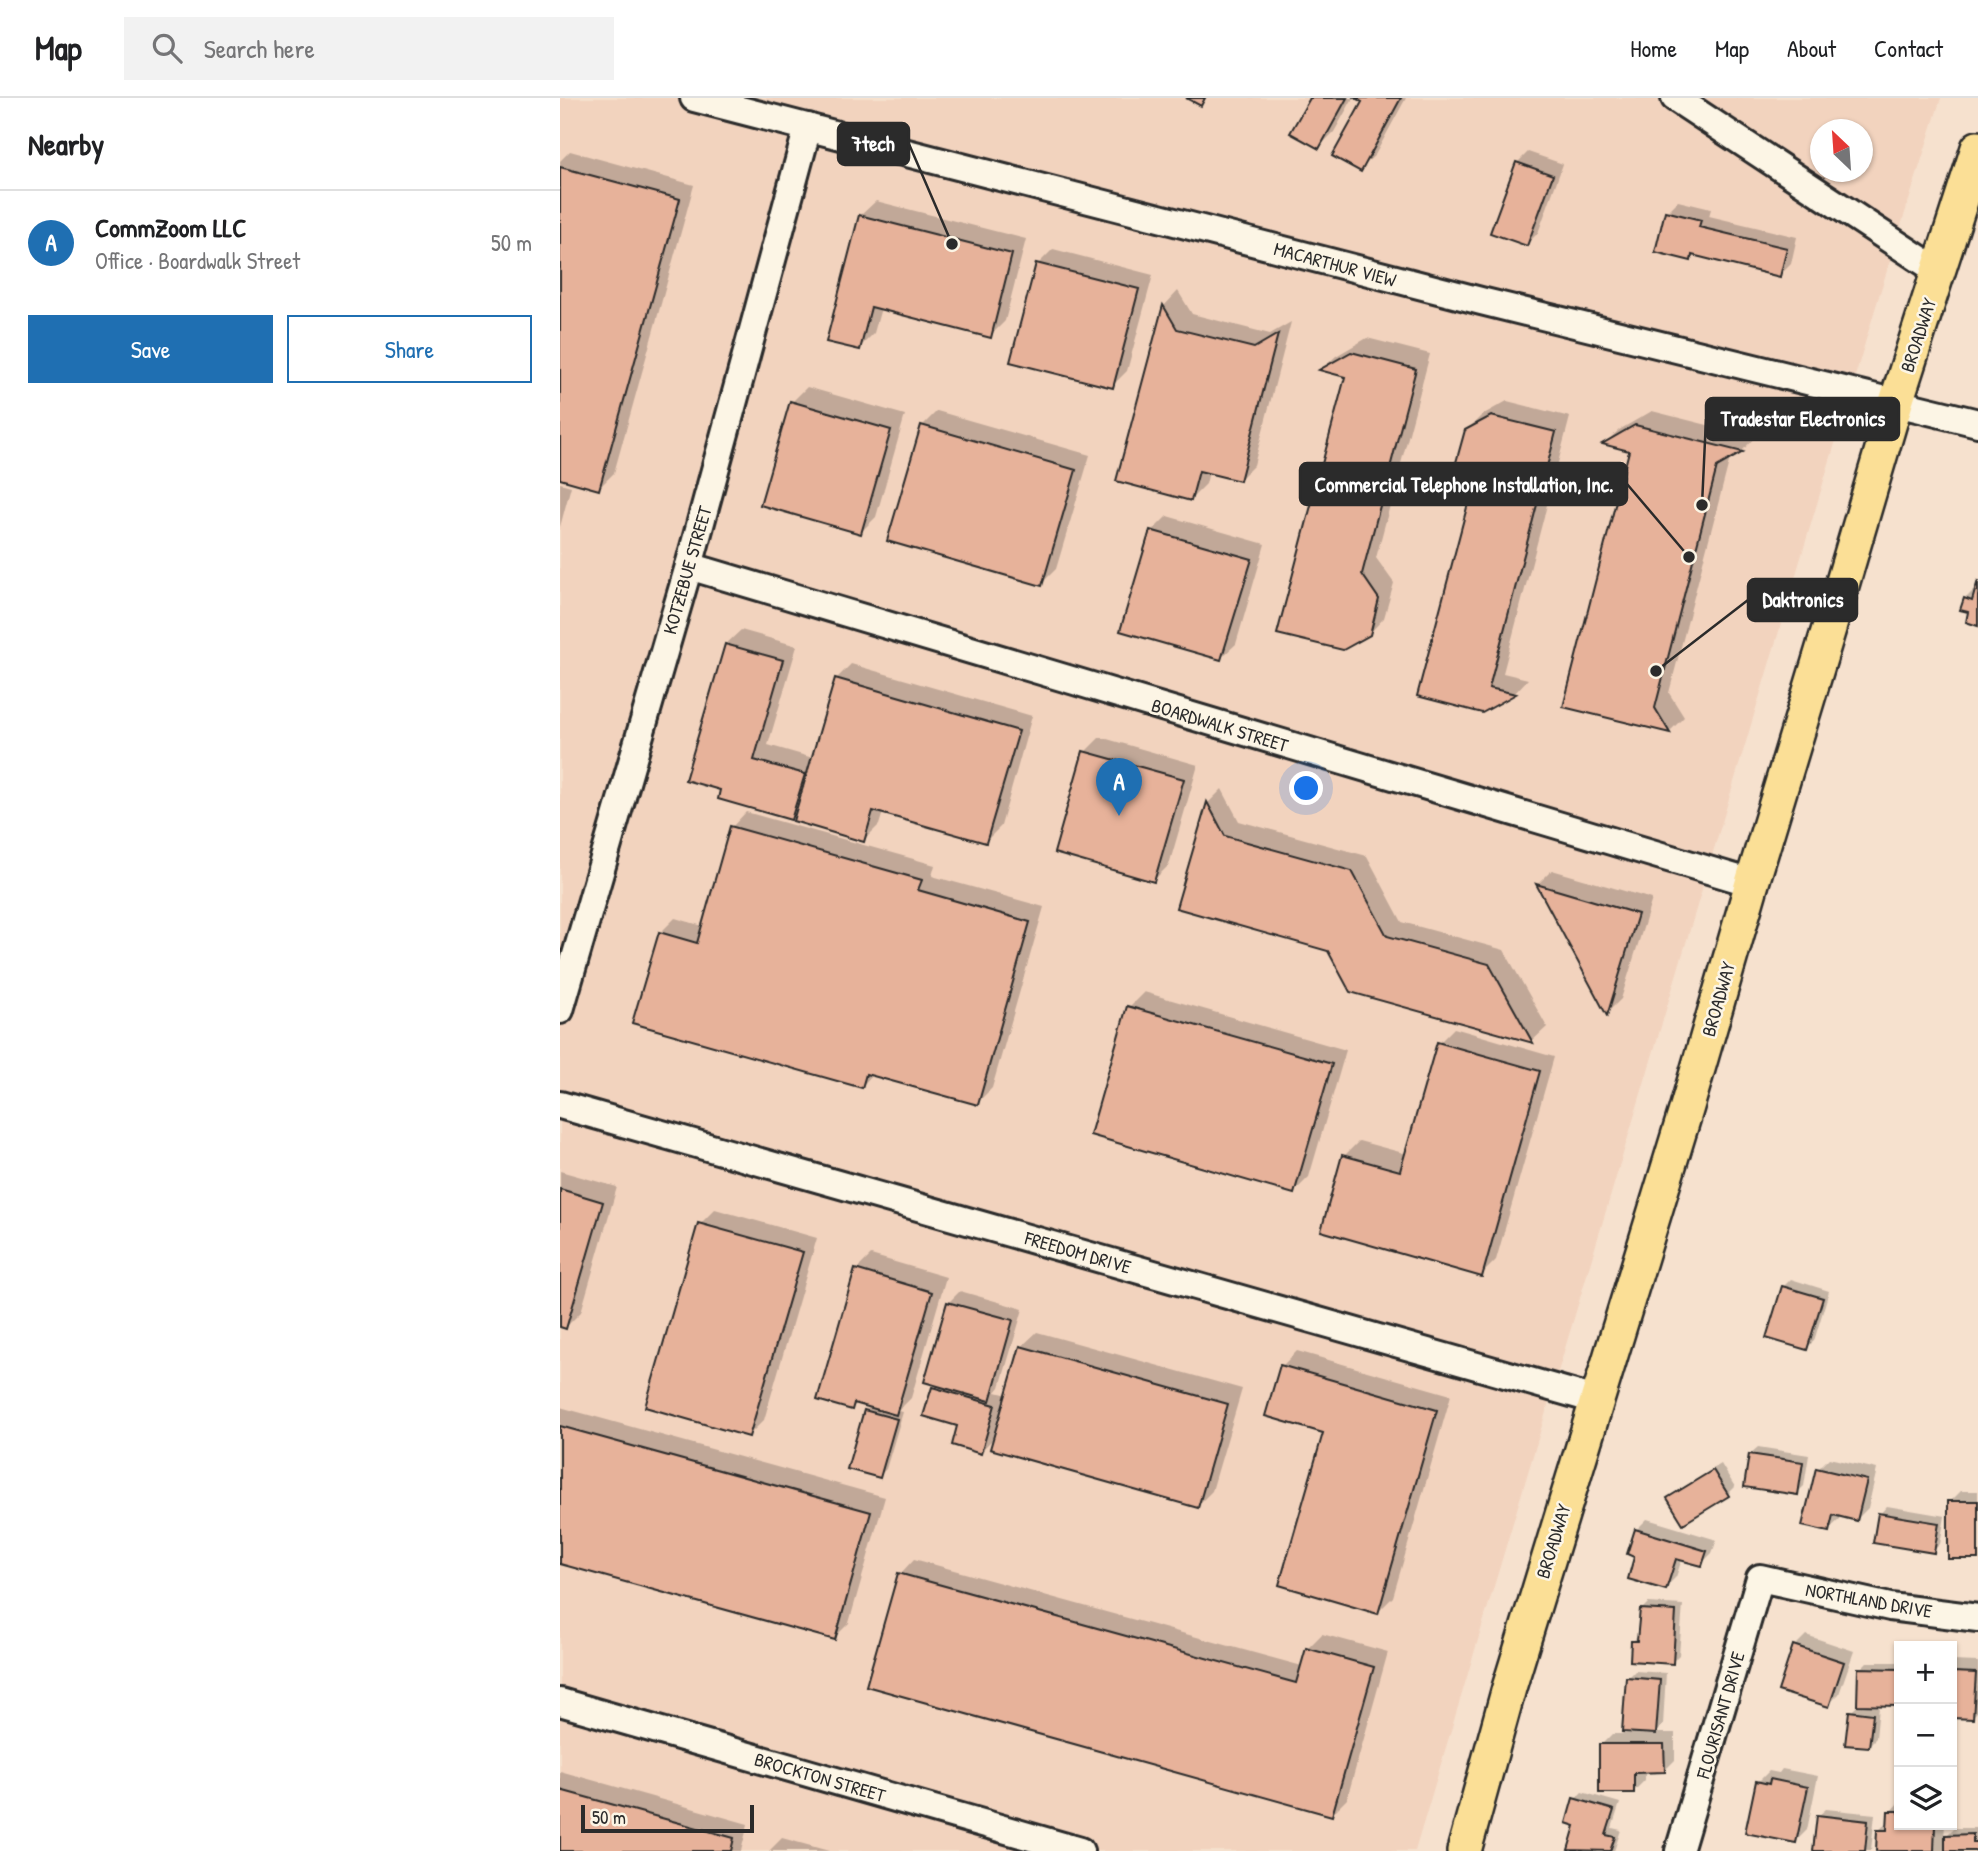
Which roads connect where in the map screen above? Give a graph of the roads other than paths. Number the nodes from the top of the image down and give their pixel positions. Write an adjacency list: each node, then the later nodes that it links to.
1 (694, 98): 3 (street, MACARTHUR VIEW)
2 (1675, 98): 5 (street)
3 (808, 127): 6 (street, MACARTHUR VIEW); 8 (street, KOTZEBUE STREET)
4 (1978, 148): 5 (main road, BROADWAY)
5 (1938, 271): 6 (main road, BROADWAY)
6 (1896, 402): 7 (street, MACARTHUR VIEW); 9 (main road, BROADWAY)
7 (1978, 424)
8 (689, 566): 9 (street, BOARDWALK STREET); 10 (street, KOTZEBUE STREET)
9 (1752, 883): 12 (main road, BROADWAY)
10 (560, 1010)
11 (560, 1105): 12 (street, FREEDOM DRIVE)
12 (1596, 1400): 17 (main road, BROADWAY)
13 (1760, 1578): 14 (street, NORTHLAND DRIVE); 18 (street, FLOURISANT DRIVE)
14 (1978, 1618)
15 (560, 1702): 16 (street, BROCKTON STREET)
16 (1080, 1851)
17 (1464, 1851)
18 (1679, 1851)

